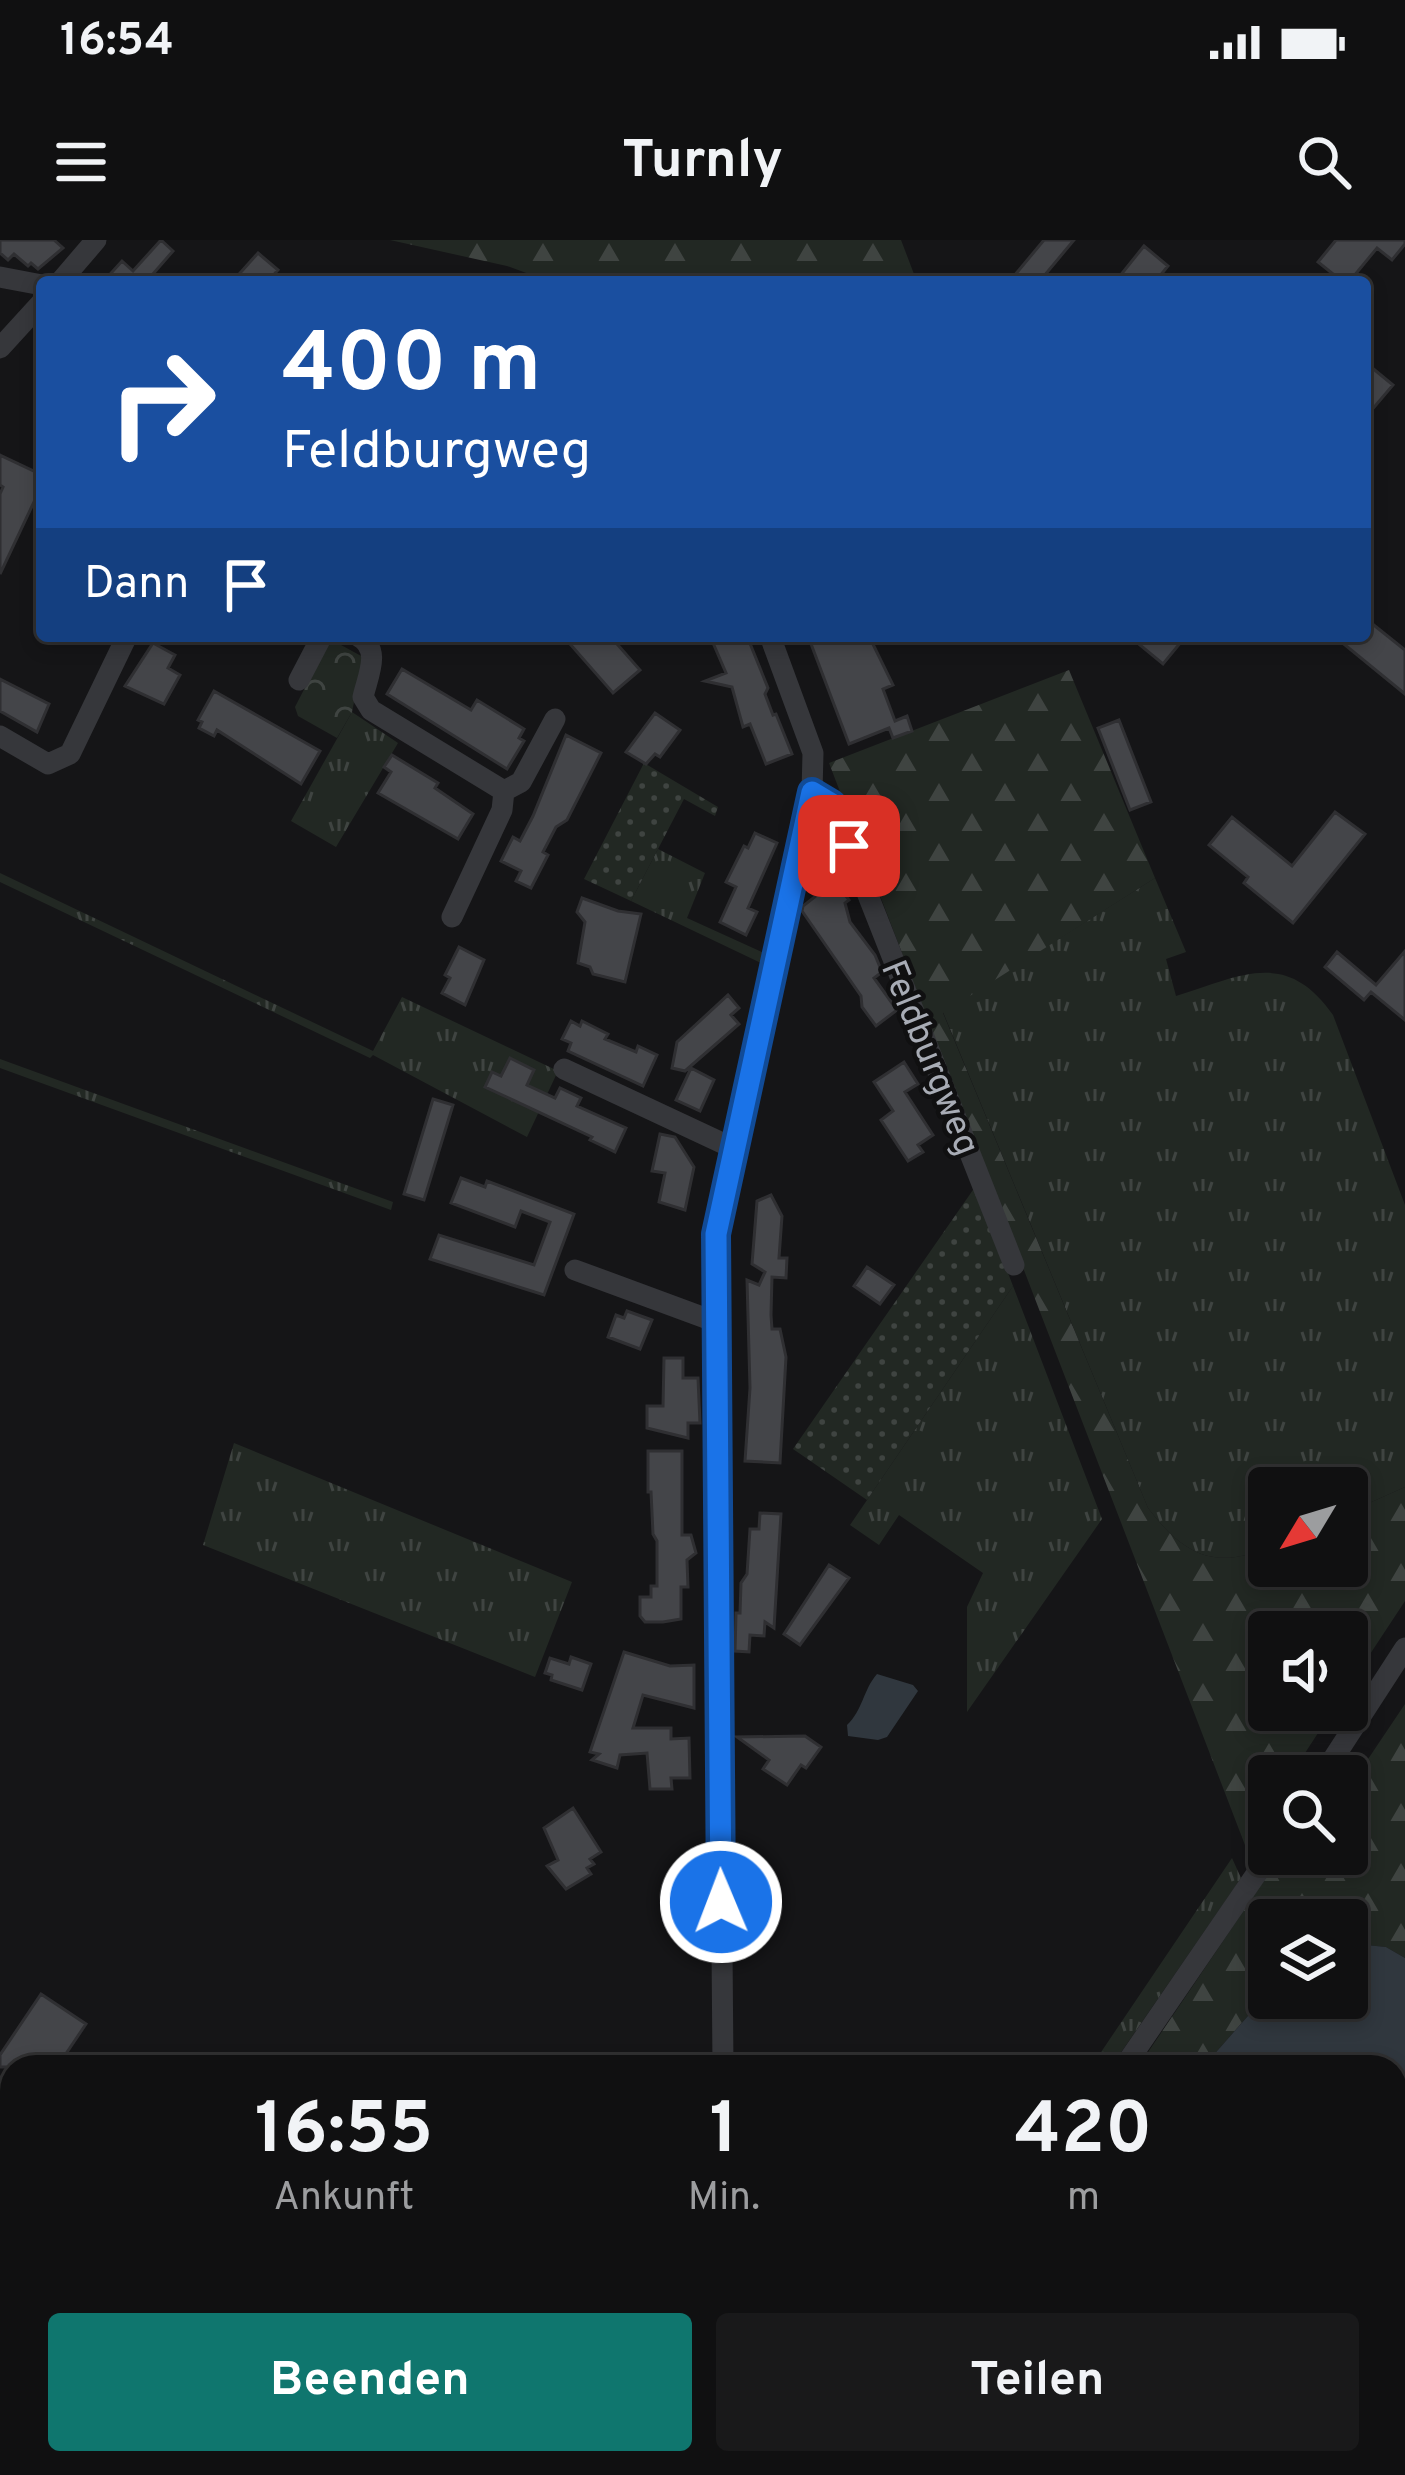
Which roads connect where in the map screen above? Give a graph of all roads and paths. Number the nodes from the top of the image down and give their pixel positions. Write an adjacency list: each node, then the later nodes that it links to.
1 (96, 240): 2 (street)
2 (65, 276)
3 (0, 277): 4 (street)
4 (36, 284)
5 (36, 309): 6 (street)
6 (0, 348)
7 (124, 642): 13 (street)
8 (319, 642): 11 (street)
9 (367, 642): 14 (street)
10 (772, 642): 15 (street, Feldburgweg)
11 (299, 680)
12 (555, 719): 14 (street)
13 (0, 736)
14 (504, 791): 16 (street)
15 (812, 792): 18 (street, Feldburgweg); 19 (street, Feldburgweg)
16 (452, 917)
17 (564, 1069): 18 (street)
18 (735, 1149): 21 (street, Feldburgweg)
19 (1014, 1264)
20 (574, 1270): 21 (street)
21 (716, 1322): 25 (street, Feldburgweg)
22 (1405, 1648): 23 (street)
23 (1336, 1755)
24 (1256, 1875): 26 (street)
25 (723, 2055)
26 (1132, 2055)

